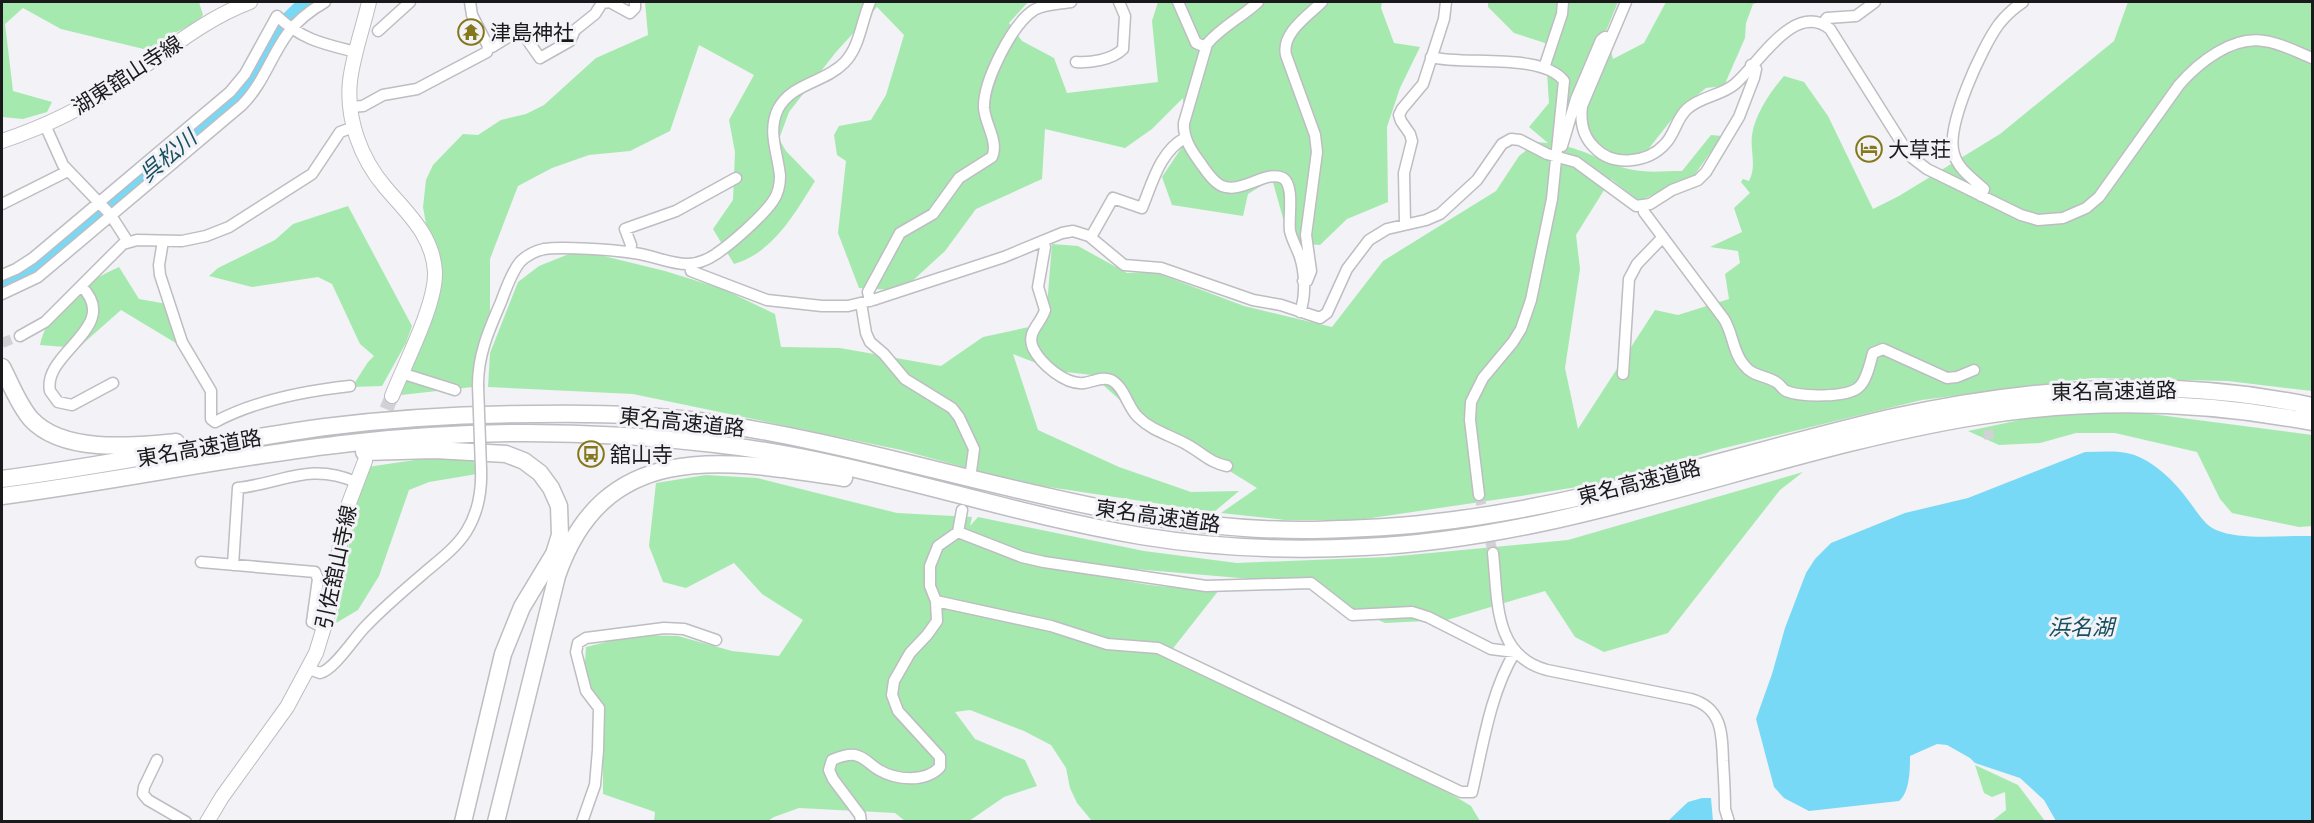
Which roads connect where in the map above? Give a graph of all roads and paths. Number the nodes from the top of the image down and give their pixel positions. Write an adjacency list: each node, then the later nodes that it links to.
1 (250, 2): 31 (main road, 湖東舘山寺線)
2 (325, 2): 19 (street)
3 (369, 2): 24 (main road)
4 (410, 2): 20 (street)
5 (470, 2): 22 (street)
6 (635, 2): 22 (street)
7 (870, 2): 50 (street)
8 (1071, 2): 55 (street)
9 (1119, 2): 27 (street)
10 (1178, 2): 23 (street)
11 (1258, 2): 23 (street)
12 (1322, 2): 52 (street)
13 (1446, 2): 25 (street)
14 (1563, 2): 29 (street)
15 (1626, 2): 21 (street)
16 (1875, 2): 18 (street)
17 (2023, 2): 38 (street)
18 (1824, 22): 28 (street); 38 (street)
19 (286, 25): 24 (street); 39 (street); 42 (street)
20 (378, 31)
21 (1610, 39): 28 (street); 35 (street)
22 (488, 46): 30 (street)
23 (1206, 47): 33 (street)
24 (356, 52): 30 (main road)
25 (1431, 57): 29 (street); 43 (street)
26 (2313, 58): 38 (street)
27 (1076, 62)
28 (1751, 65): 41 (street)
29 (1544, 68): 35 (street)
30 (351, 107): 32 (main road)
31 (45, 125): 34 (main road, 湖東舘山寺線); 36 (street)
32 (354, 127): 46 (street); 60 (main road)
33 (1185, 138): 44 (street); 52 (street)
34 (2, 141)
35 (1557, 157): 41 (street); 43 (street); 75 (street)
36 (68, 171): 39 (street); 40 (street)
37 (736, 178): 49 (street)
38 (1981, 196)
39 (100, 202): 42 (street); 51 (street)
40 (2, 204)
41 (1644, 206): 45 (street)
42 (111, 215): 48 (street); 54 (street)
43 (1405, 224): 56 (street)
44 (1091, 237): 47 (street); 56 (street)
45 (1663, 237): 59 (street); 61 (street)
46 (163, 241): 48 (street); 63 (street)
47 (1042, 241): 55 (street); 70 (street)
48 (128, 242): 53 (street)
49 (630, 252): 50 (street); 87 (street, bridge)
50 (690, 264): 55 (street)
51 (2, 275)
52 (1303, 281): 56 (street)
53 (81, 286): 57 (street); 62 (street)
54 (2, 294)
55 (866, 302): 71 (street)
56 (1300, 312)
57 (20, 336)
58 (2, 367): 68 (highway)
59 (1974, 370)
60 (401, 373): 64 (street); 65 (main road)
61 (1623, 374)
62 (113, 383)
63 (350, 386)
64 (455, 390)
65 (392, 396)
66 (2313, 406): 68 (highway, 東名高速道路)
67 (2313, 422): 77 (highway, 東名高速道路)
68 (326, 427): 72 (highway, 東名高速道路)
69 (365, 461): 74 (main road, 引佐舘山寺線)
70 (1227, 466)
71 (971, 471)
72 (2, 479)
73 (113, 479): 76 (highway, 東名高速道路); 77 (highway, 東名高速道路); 91 (highway)
74 (356, 482): 82 (street); 84 (main road, 引佐舘山寺線)
75 (1479, 495)
76 (2, 496)
77 (975, 498): 92 (highway)
78 (962, 510): 79 (street)
79 (958, 532): 83 (street); 86 (street)
80 (1492, 554): 86 (street)
81 (201, 562): 82 (street)
82 (233, 565): 84 (street)
83 (936, 601): 86 (street); 94 (street)
84 (324, 628): 87 (main road, 引佐舘山寺線)
85 (716, 640): 93 (street)
86 (1515, 652): 95 (street)
87 (309, 669): 90 (main road, 引佐舘山寺線)
88 (157, 760): 89 (street)
89 (186, 822)
90 (207, 822)
91 (463, 822)
92 (496, 822)
93 (582, 822)
94 (861, 822)
95 (1729, 822)

